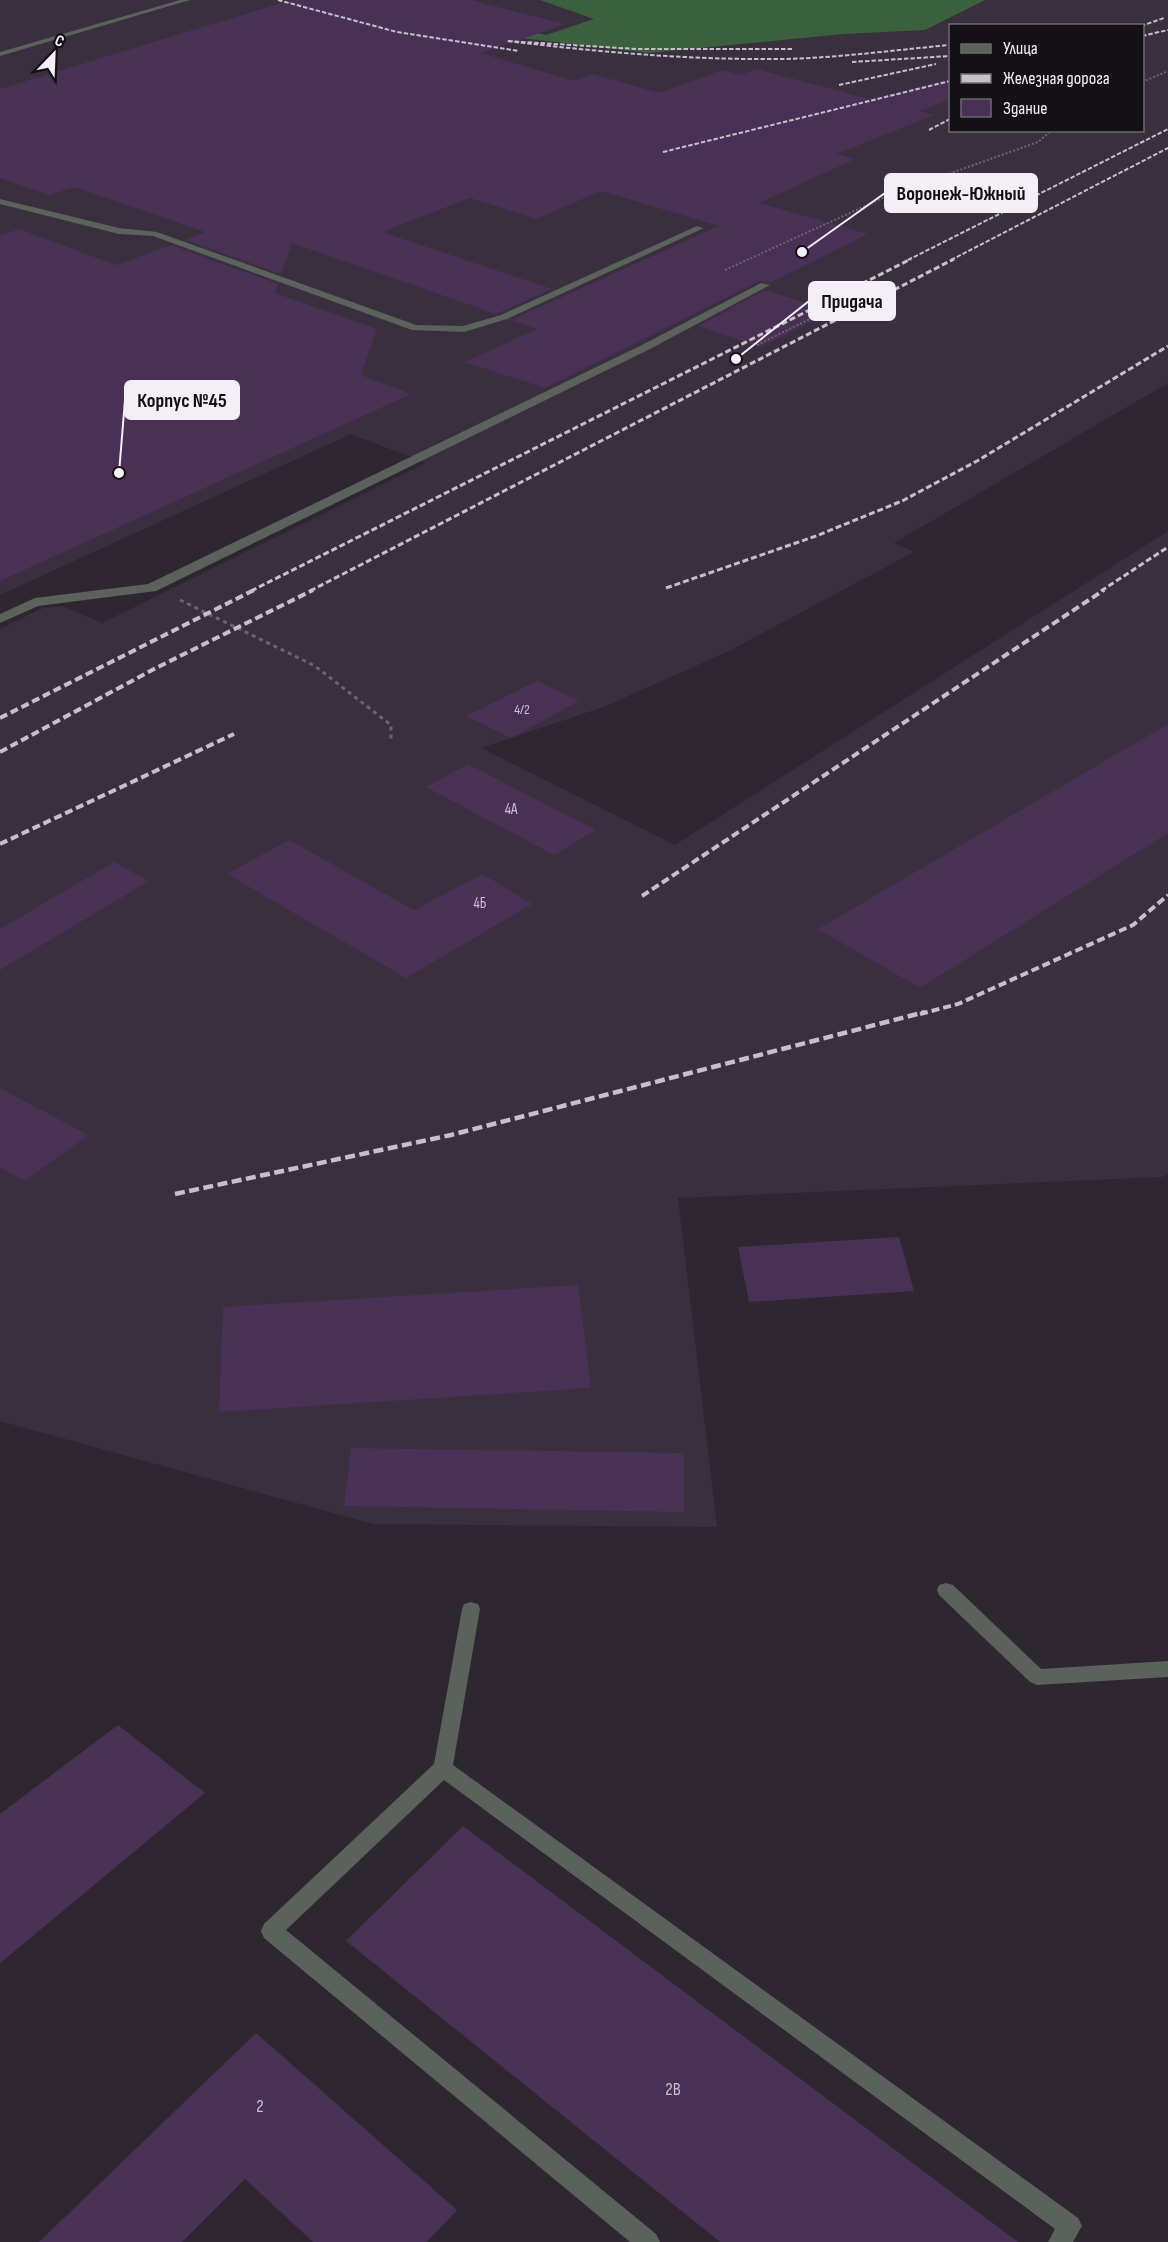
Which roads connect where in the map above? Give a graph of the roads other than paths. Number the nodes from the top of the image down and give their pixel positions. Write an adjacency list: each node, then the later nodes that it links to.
1 (187, 0): 2 (lane)
2 (0, 54)
3 (0, 201): 4 (lane)
4 (700, 228)
5 (765, 285): 6 (street)
6 (0, 619)
7 (946, 1590): 9 (lane)
8 (471, 1609): 10 (lane)
9 (1168, 1669)
10 (443, 1768): 11 (lane); 12 (lane)
11 (648, 2242)
12 (1060, 2242)

